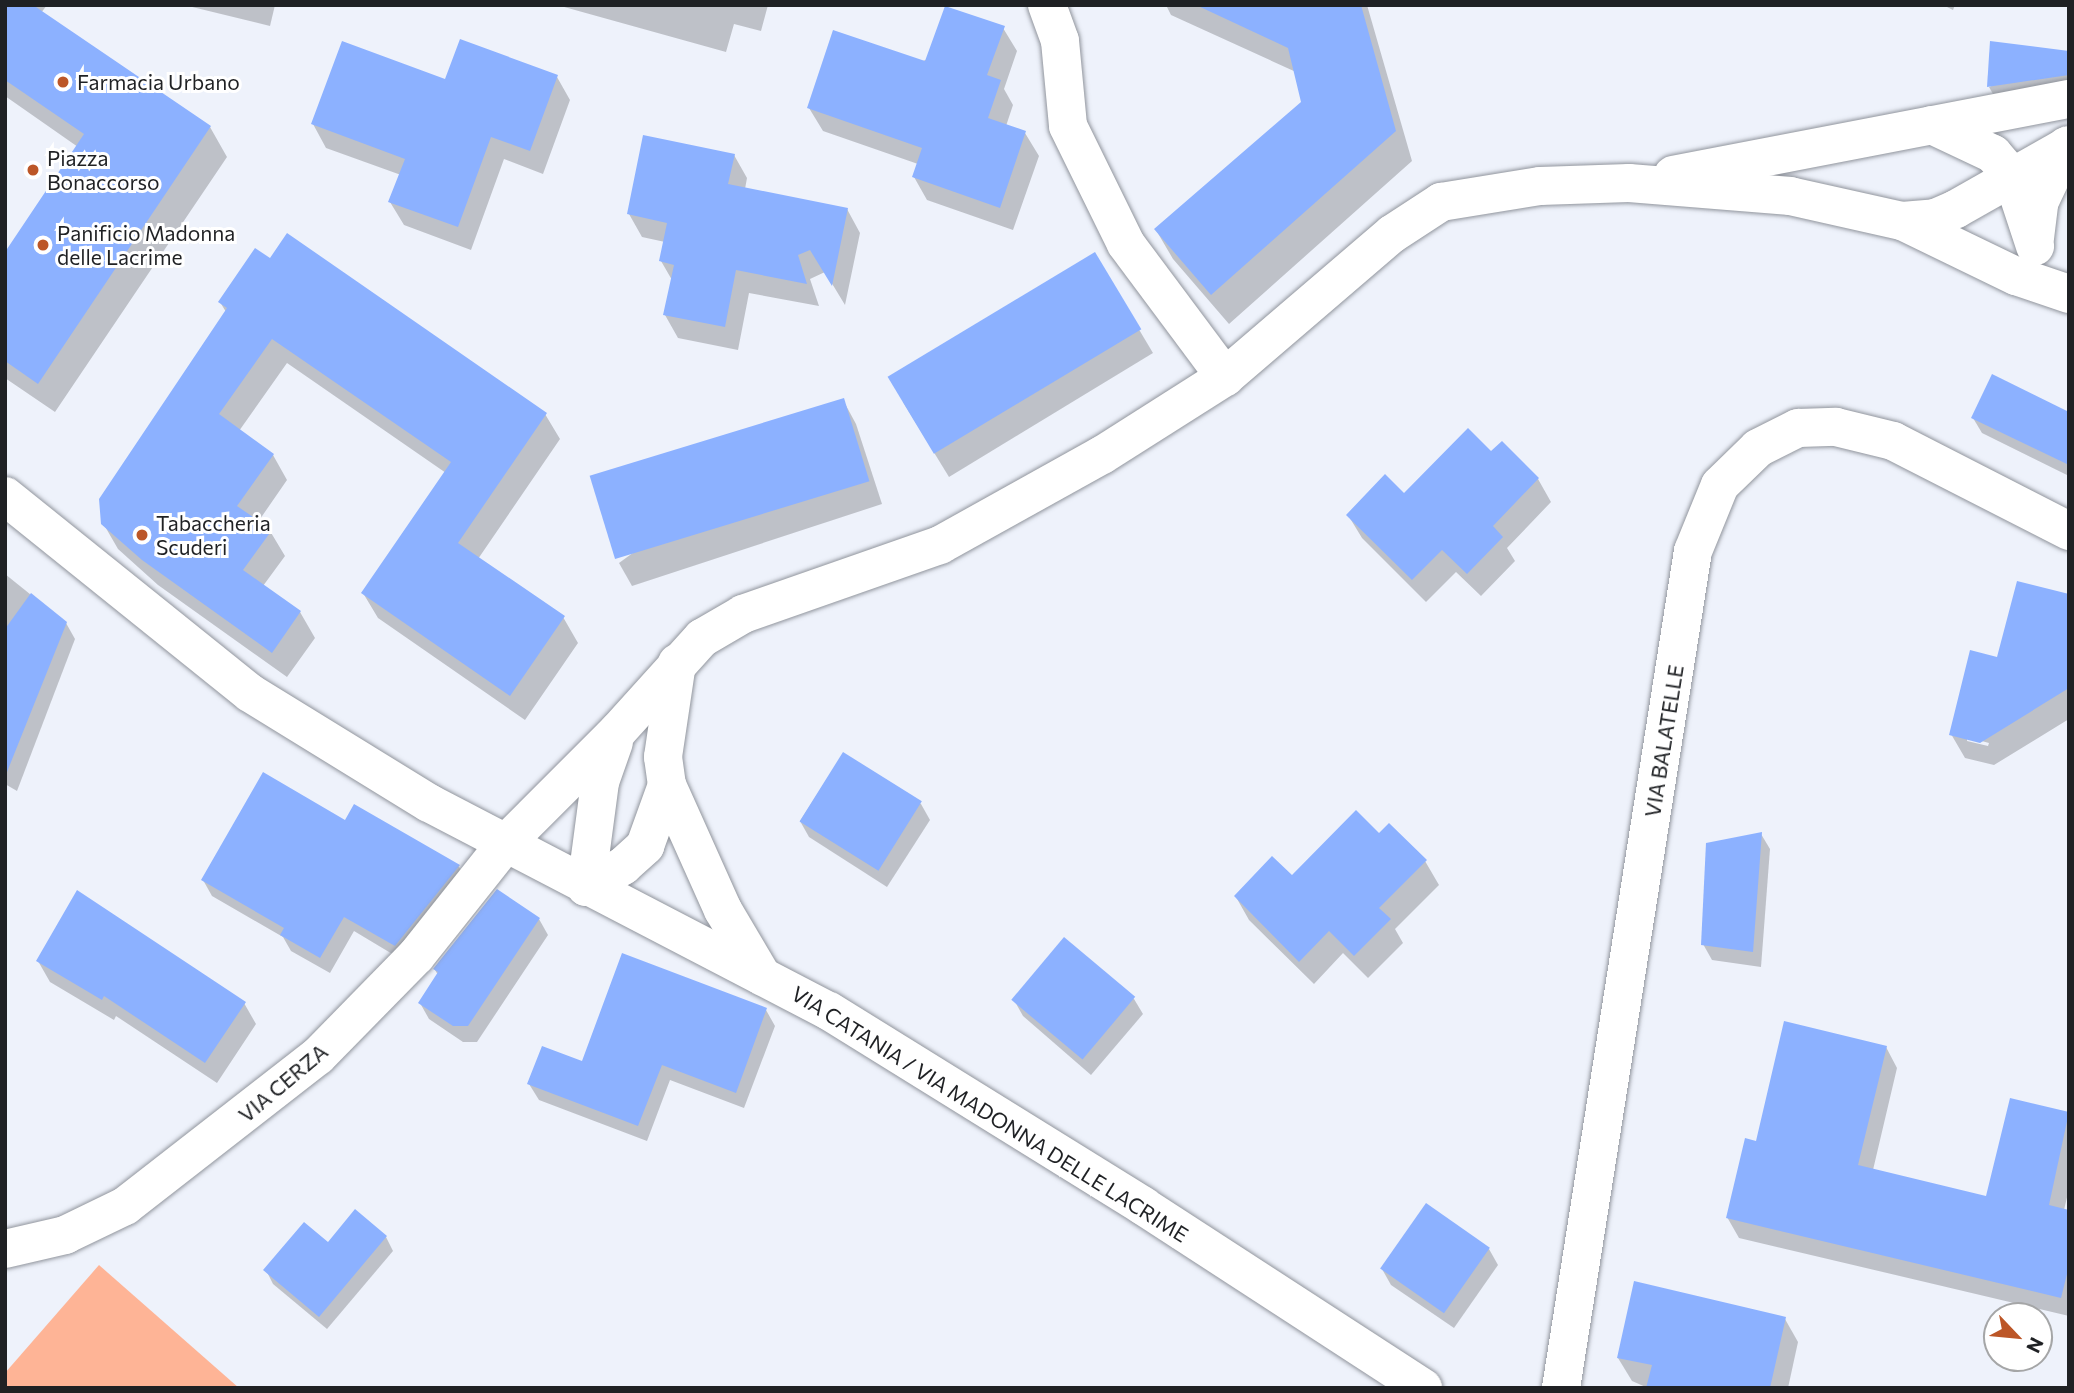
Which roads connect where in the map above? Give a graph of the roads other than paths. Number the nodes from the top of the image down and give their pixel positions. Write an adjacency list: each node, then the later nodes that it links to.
1 (1047, 5): 10 (main road)
2 (2069, 99): 3 (main road)
3 (1932, 125): 5 (main road); 6 (main road)
4 (2068, 146): 5 (main road); 8 (main road)
5 (2012, 176): 7 (main road); 8 (main road)
6 (1629, 183): 7 (main road); 10 (main road, VIA CERZA)
7 (1902, 221): 9 (main road)
8 (2035, 246): 9 (main road)
9 (2069, 293)
10 (1225, 377): 13 (main road, VIA CERZA)
11 (5, 496): 16 (main road, VIA CATANIA / VIA MADONNA DELLE LACRIME)
12 (2069, 531): 21 (main road, VIA BALATELLE)
13 (677, 663): 14 (main road, VIA CERZA); 15 (main road)
14 (617, 732): 16 (main road, VIA CERZA); 17 (main road)
15 (667, 785): 17 (main road); 18 (main road)
16 (506, 844): 17 (main road, VIA CATANIA / VIA MADONNA DELLE LACRIME); 19 (main road, VIA CERZA)
17 (586, 887): 18 (main road, VIA CATANIA / VIA MADONNA DELLE LACRIME)
18 (762, 976): 20 (main road, VIA CATANIA / VIA MADONNA DELLE LACRIME)
19 (5, 1249)
20 (1423, 1388)
21 (1561, 1388)

